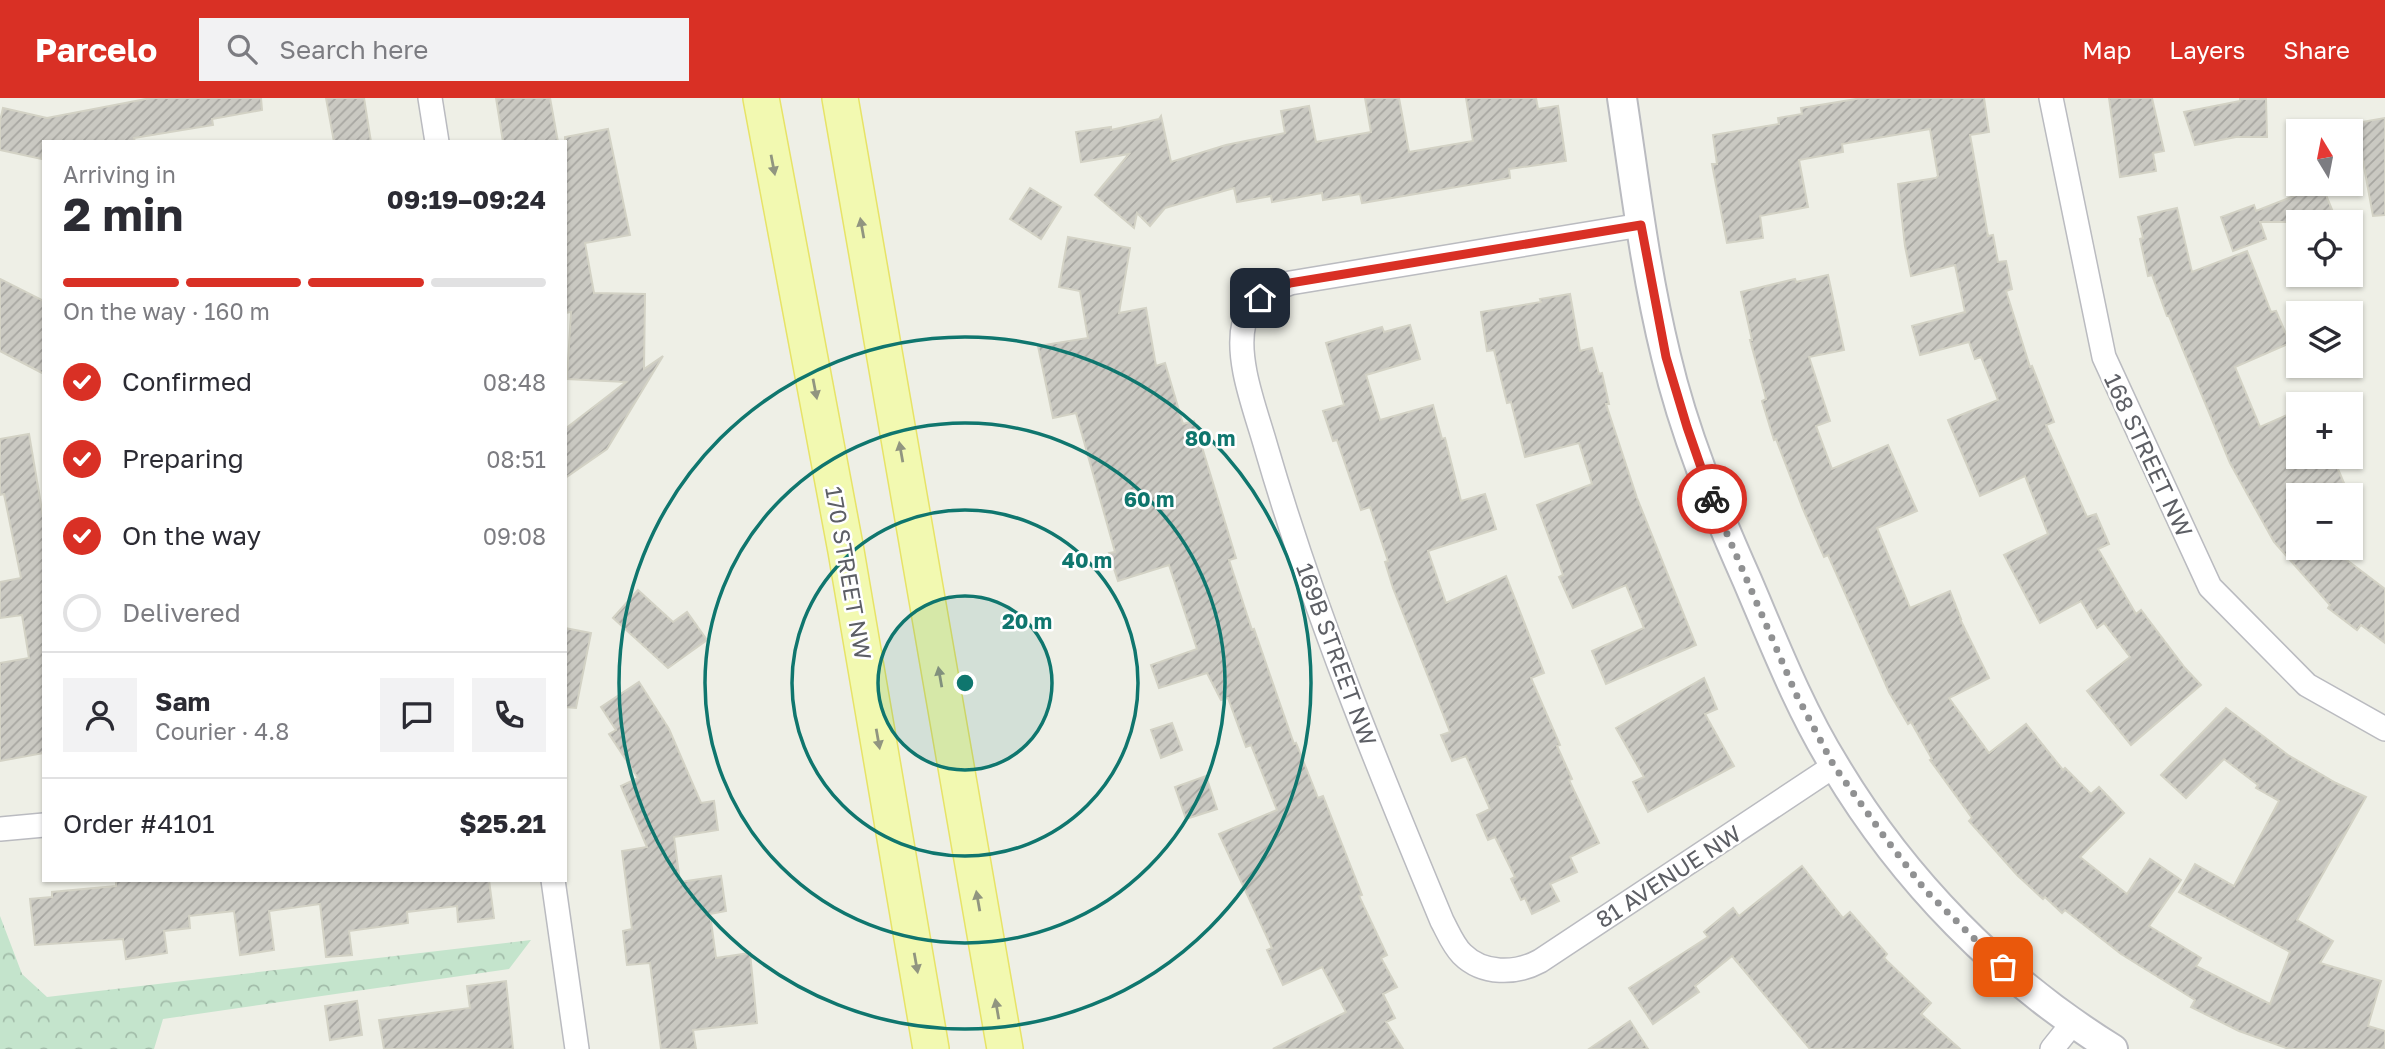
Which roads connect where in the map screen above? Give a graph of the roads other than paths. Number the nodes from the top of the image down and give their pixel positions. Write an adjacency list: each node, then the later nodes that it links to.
1 (430, 98): 6 (street)
2 (761, 98): 16 (main road, 170 STREET NW, one-way to 16)
3 (840, 98): 17 (main road, one-way to 3)
4 (1622, 98): 7 (street)
5 (2051, 98): 8 (street, 168 STREET NW)
6 (437, 140)
7 (1641, 225): 9 (street); 13 (street, 169B STREET NW)
8 (2385, 729)
9 (1834, 766): 13 (street, 81 AVENUE NW); 14 (street)
10 (42, 825): 11 (street)
11 (0, 830)
12 (553, 882): 15 (street)
13 (1495, 970)
14 (2072, 1024): 18 (street); 19 (street)
15 (577, 1049)
16 (931, 1049)
17 (1004, 1049)
18 (2052, 1049)
19 (2113, 1049)

